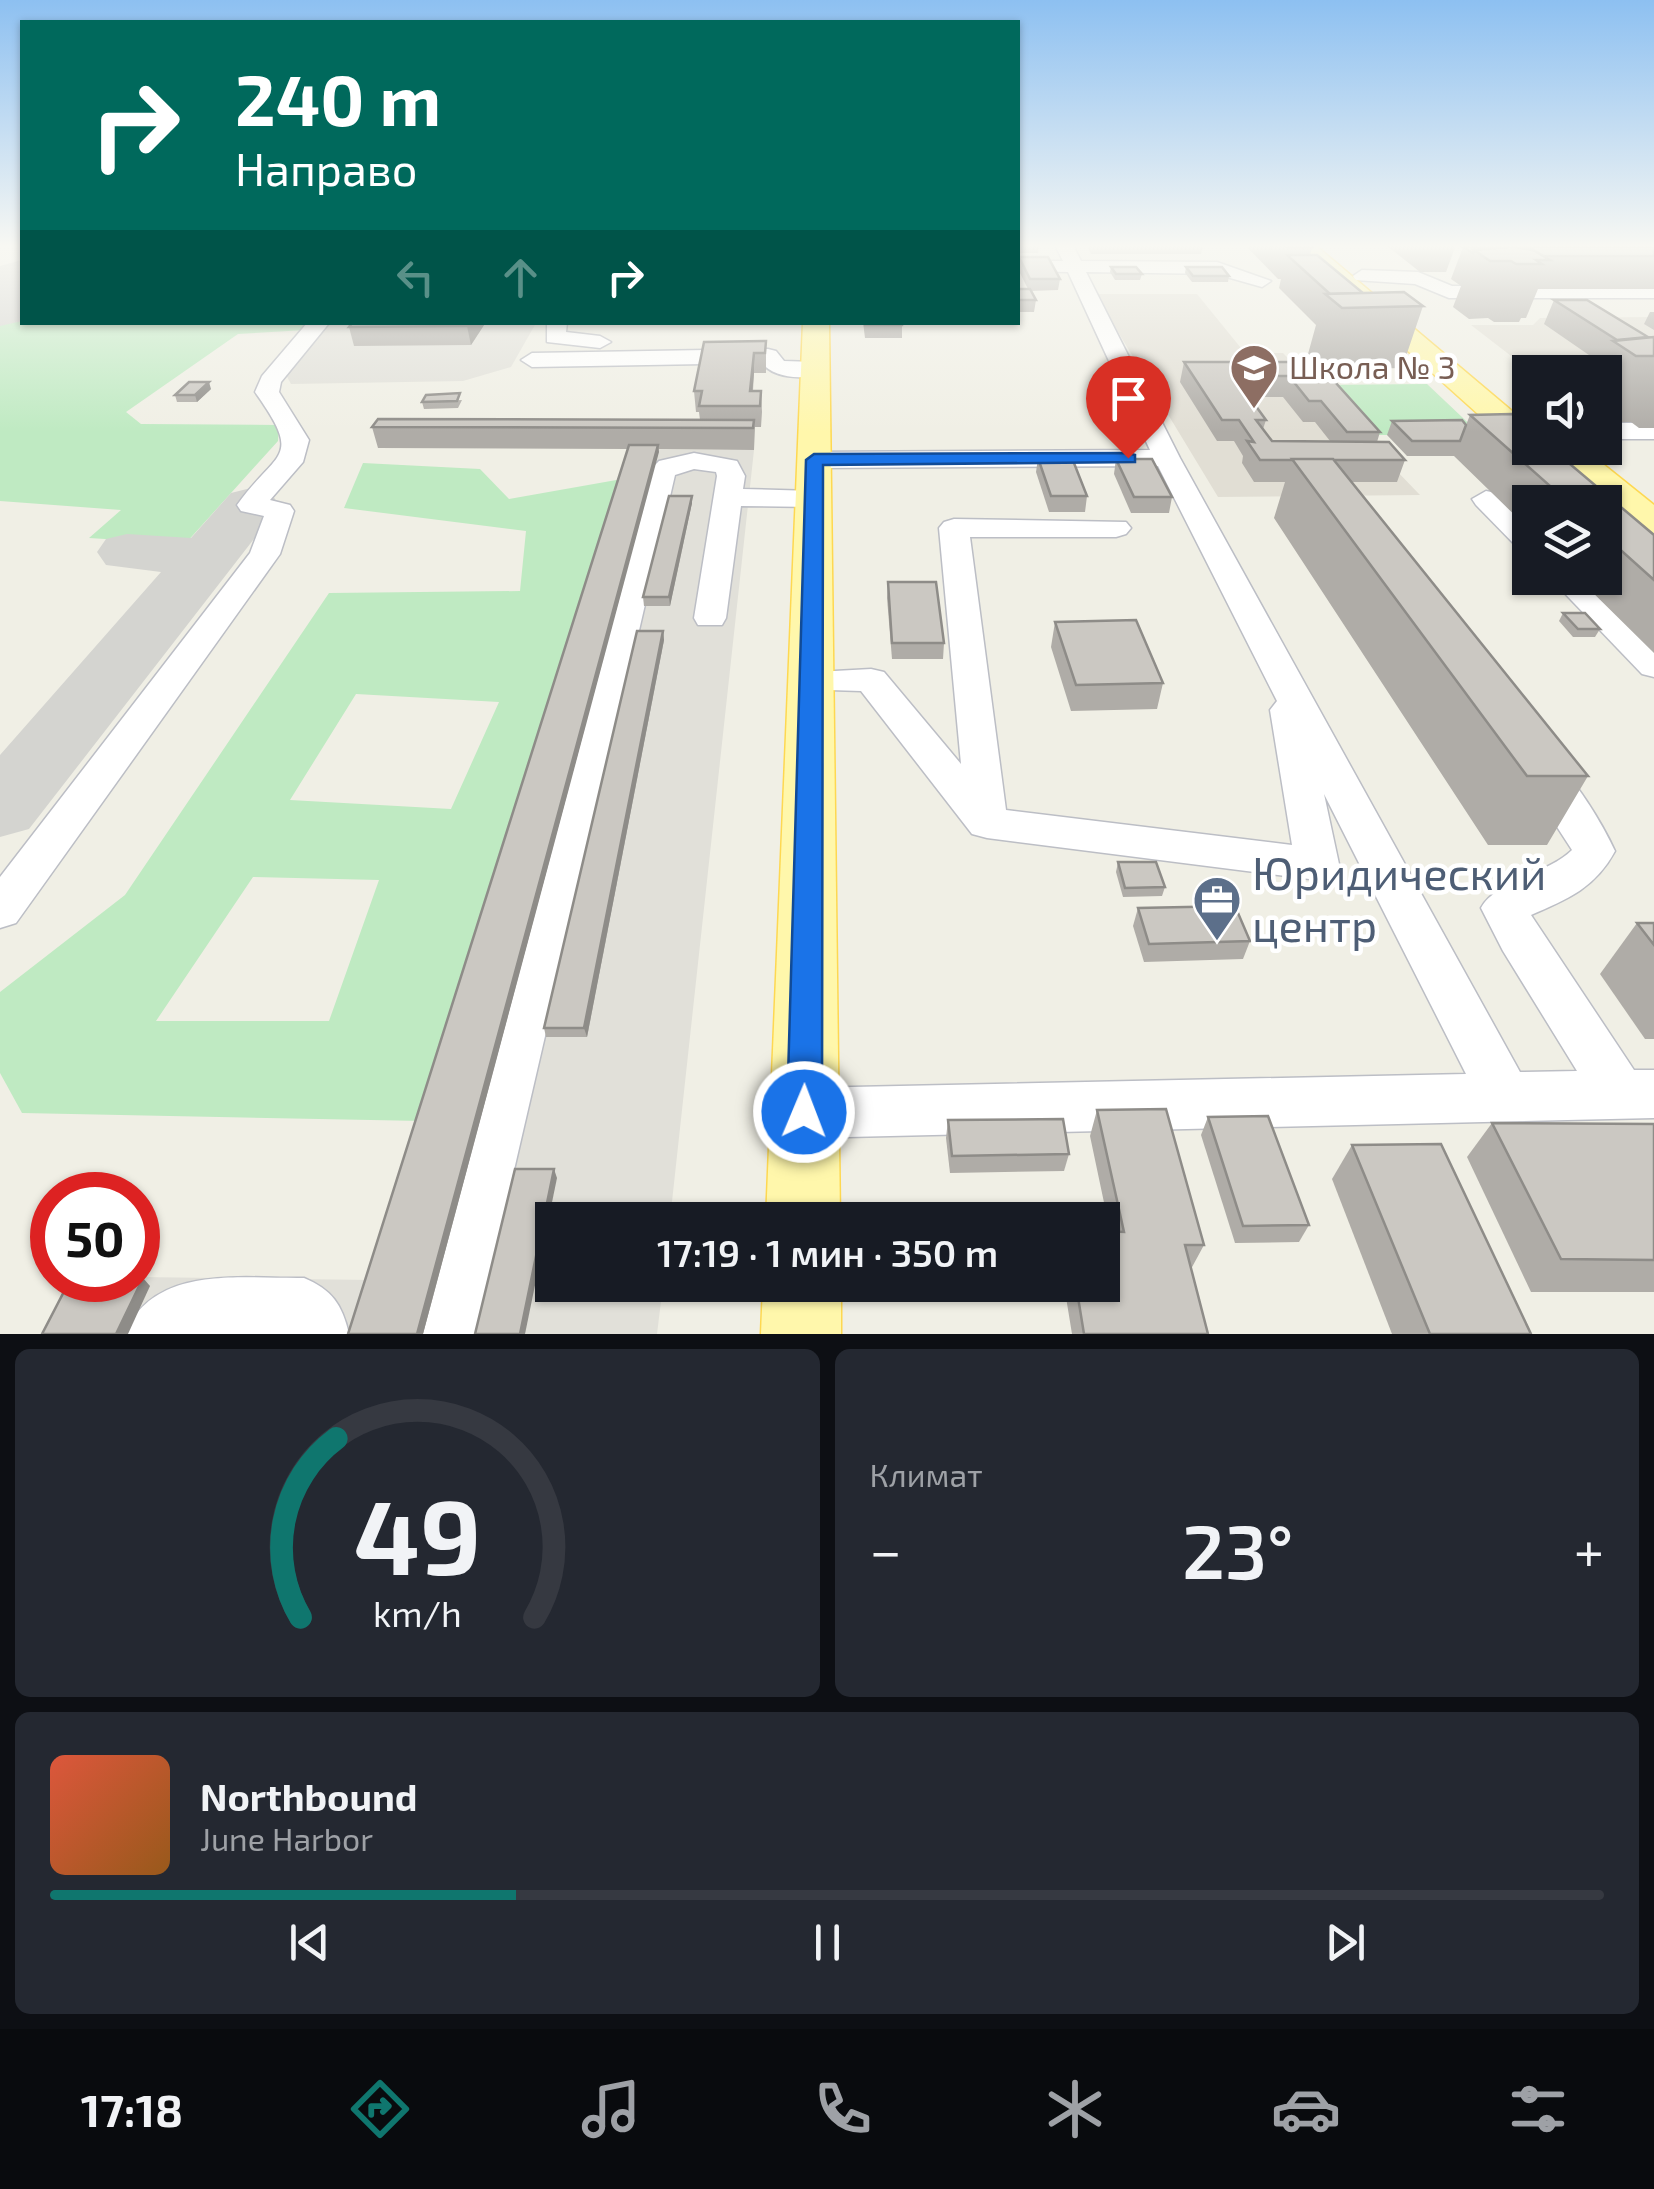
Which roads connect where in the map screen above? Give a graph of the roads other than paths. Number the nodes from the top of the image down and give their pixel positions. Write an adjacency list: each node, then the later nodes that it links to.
1 (1094, 307): 12 (street)
2 (1373, 307): 9 (main road)
3 (1398, 307): 8 (main road)
4 (317, 325): 31 (street)
5 (556, 325): 6 (street)
6 (816, 346): 7 (street); 15 (main road)
7 (532, 360)
8 (1512, 405)
9 (1512, 428)
10 (1622, 431): 11 (street)
11 (1654, 431)
12 (1167, 458): 15 (street); 27 (street)
13 (1555, 465): 16 (main road)
14 (1583, 465): 19 (main road)
15 (814, 479): 17 (street); 28 (main road)
16 (1578, 485)
17 (728, 497): 25 (street); 39 (street)
18 (1486, 500): 21 (street)
19 (1654, 522)
20 (1622, 524): 23 (main road)
21 (1512, 525)
22 (1116, 528): 30 (street)
23 (1654, 552)
24 (1581, 595): 26 (street)
25 (710, 618)
26 (1654, 666)
27 (1282, 675): 30 (street); 33 (street)
28 (811, 680): 30 (street); 34 (main road)
29 (1513, 736): 32 (street)
30 (987, 822)
31 (0, 910)
32 (1637, 1094): 33 (street)
33 (1505, 1097): 34 (street)
34 (804, 1112): 35 (main road)
35 (803, 1202)
36 (802, 1302): 40 (main road)
37 (156, 1334): 38 (street)
38 (318, 1334)
39 (445, 1334)
40 (801, 1334)

